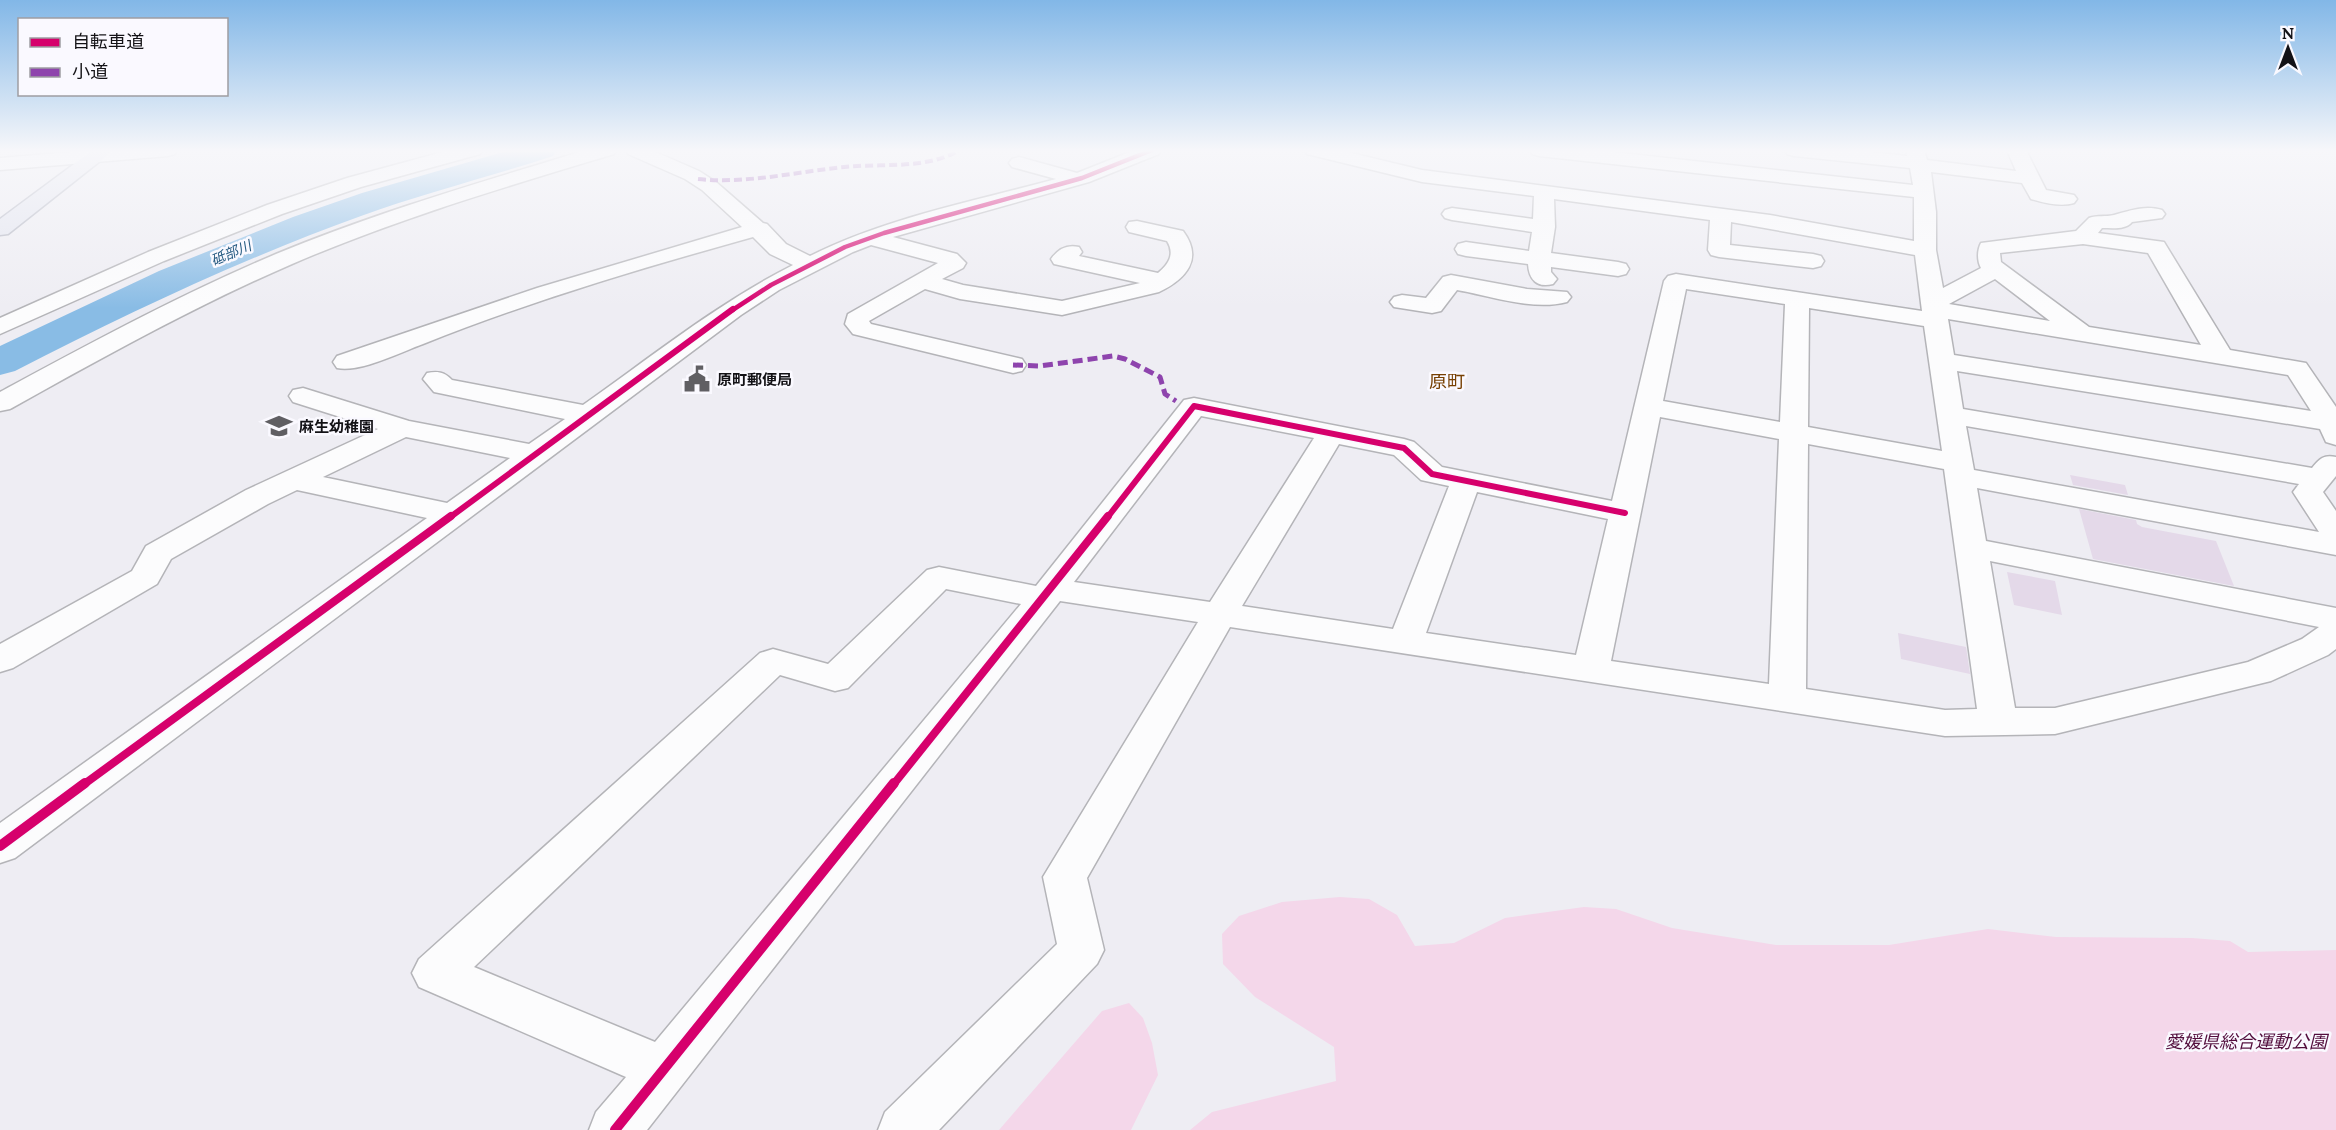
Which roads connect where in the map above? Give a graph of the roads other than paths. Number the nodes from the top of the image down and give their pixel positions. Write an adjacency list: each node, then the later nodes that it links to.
1 (31, 203): 15 (highway)
2 (294, 203): 33 (street)
3 (434, 203): 41 (street)
4 (727, 203): 16 (street)
5 (994, 203): 19 (street)
6 (1541, 203): 14 (street)
7 (1637, 203): 11 (street)
8 (1845, 203): 17 (street)
9 (1926, 203): 21 (street)
10 (1452, 214): 14 (street)
11 (1722, 214): 17 (street); 24 (street)
12 (2155, 214): 18 (street)
13 (1137, 227): 29 (street)
14 (1544, 227): 23 (street)
15 (0, 229)
16 (759, 229): 25 (street); 37 (street)
17 (1856, 237): 21 (street)
18 (2084, 237): 26 (street); 35 (street)
19 (870, 238): 25 (street); 28 (street)
20 (1466, 249): 23 (street)
21 (1925, 250): 32 (street)
22 (1071, 252): 29 (street)
23 (1539, 259): 27 (street); 31 (street)
24 (1813, 261)
25 (809, 264): 44 (street)
26 (1996, 268): 32 (street); 34 (street)
27 (1618, 269)
28 (923, 281): 29 (street); 38 (street)
29 (1164, 281)
30 (1797, 299): 32 (street); 43 (street); 48 (street)
31 (1402, 302)
32 (1935, 311): 34 (street); 36 (street)
33 (0, 327)
34 (2085, 336): 35 (street)
35 (2221, 357): 47 (street)
36 (1943, 361): 45 (street); 47 (street)
37 (346, 362)
38 (1013, 364)
39 (436, 379): 42 (street)
40 (303, 396): 46 (street)
41 (0, 403)
42 (532, 404): 44 (street); 50 (street)
43 (1648, 407): 48 (street); 56 (street)
44 (589, 415): 51 (street)
45 (1951, 415): 52 (street); 53 (street)
46 (404, 428): 50 (street); 54 (street)
47 (2335, 429)
48 (1793, 433): 53 (street); 68 (street)
49 (1331, 434): 55 (street); 61 (street); 62 (street)
50 (477, 443): 51 (street)
51 (536, 454): 57 (street)
52 (2328, 468): 58 (street)
53 (1959, 469): 59 (street); 60 (street)
54 (294, 480): 57 (street); 66 (street)
55 (1466, 481): 56 (street); 65 (street)
56 (1625, 513): 67 (street)
57 (454, 514): 70 (street)
58 (2336, 534)
59 (2336, 545)
60 (1972, 548): 63 (street); 69 (street)
61 (1048, 593): 62 (street); 71 (street); 71 (street)
62 (1220, 614): 65 (street); 73 (street)
63 (2336, 619)
64 (2336, 632): 69 (street)
65 (1406, 641): 67 (street)
66 (0, 660)
67 (1591, 669): 68 (street)
68 (1787, 699): 69 (street)
69 (1998, 721)
70 (0, 846)
71 (665, 1070): 72 (street)
72 (615, 1130)
73 (904, 1130)

